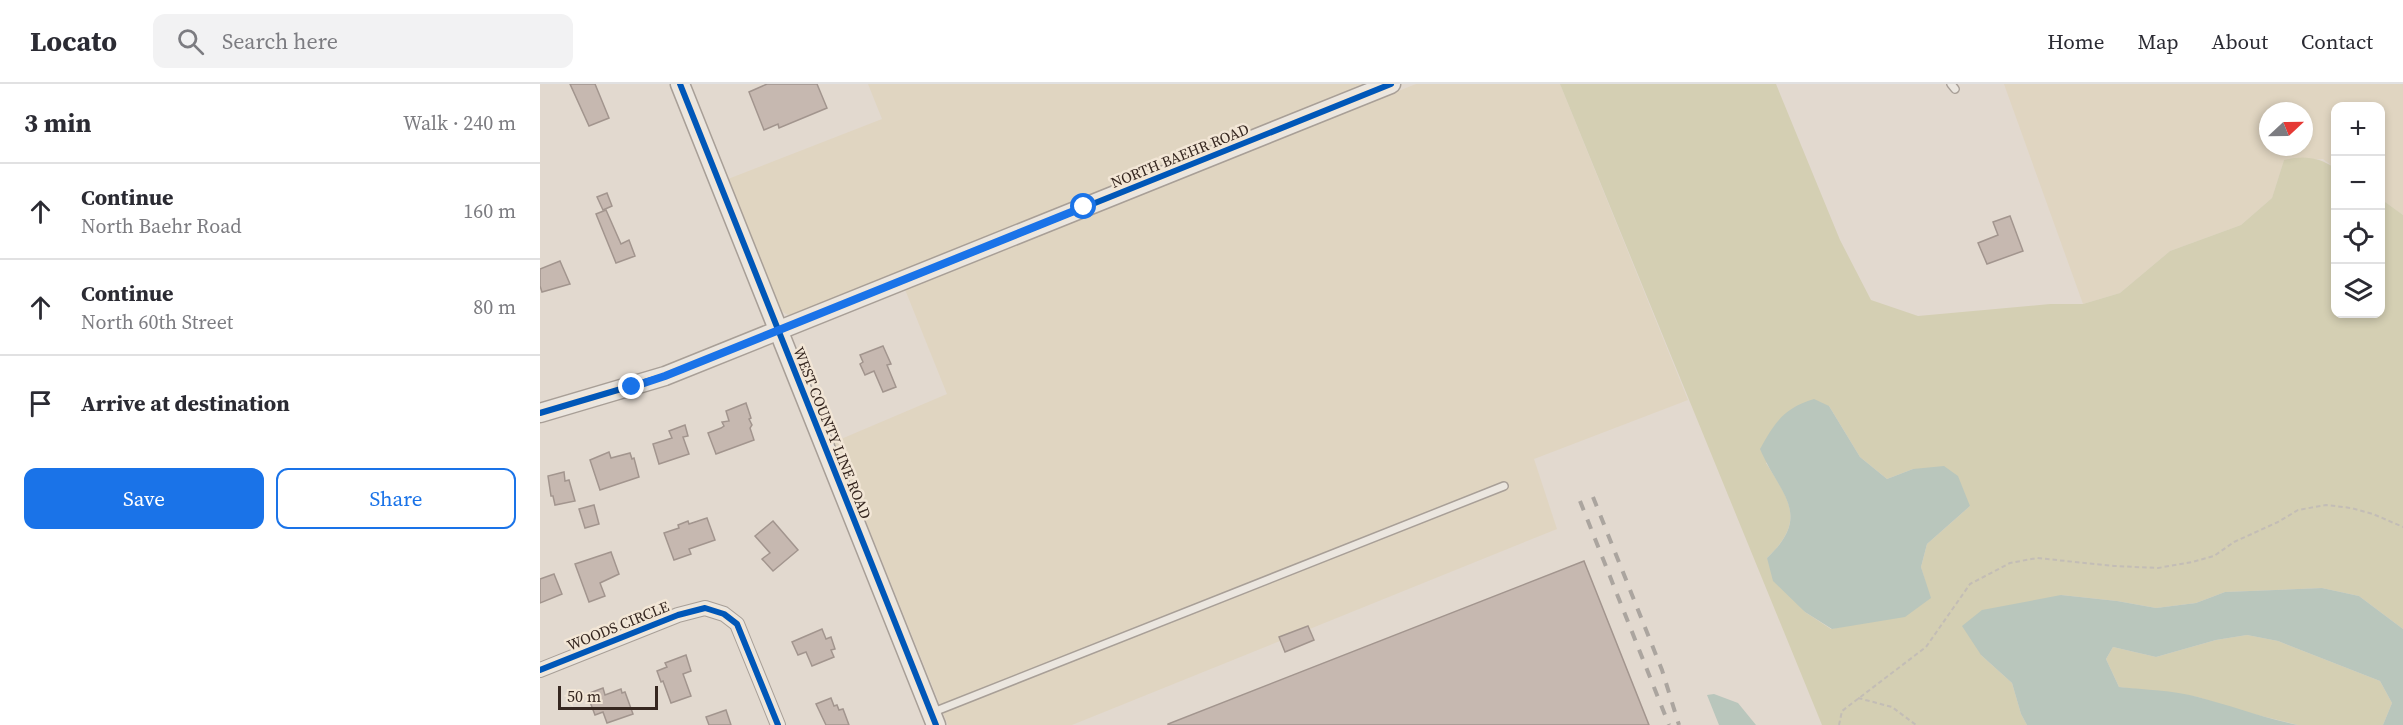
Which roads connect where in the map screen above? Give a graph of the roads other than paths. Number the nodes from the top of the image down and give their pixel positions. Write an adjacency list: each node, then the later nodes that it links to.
1 (680, 84): 3 (street, WEST COUNTY LINE ROAD)
2 (1391, 84): 3 (street, NORTH BAEHR ROAD)
3 (778, 330): 4 (street, NORTH BAEHR ROAD); 7 (street, WEST COUNTY LINE ROAD)
4 (540, 413)
5 (1503, 486): 7 (lane)
6 (540, 670): 8 (street, WOODS CIRCLE)
7 (933, 719)
8 (778, 725)

